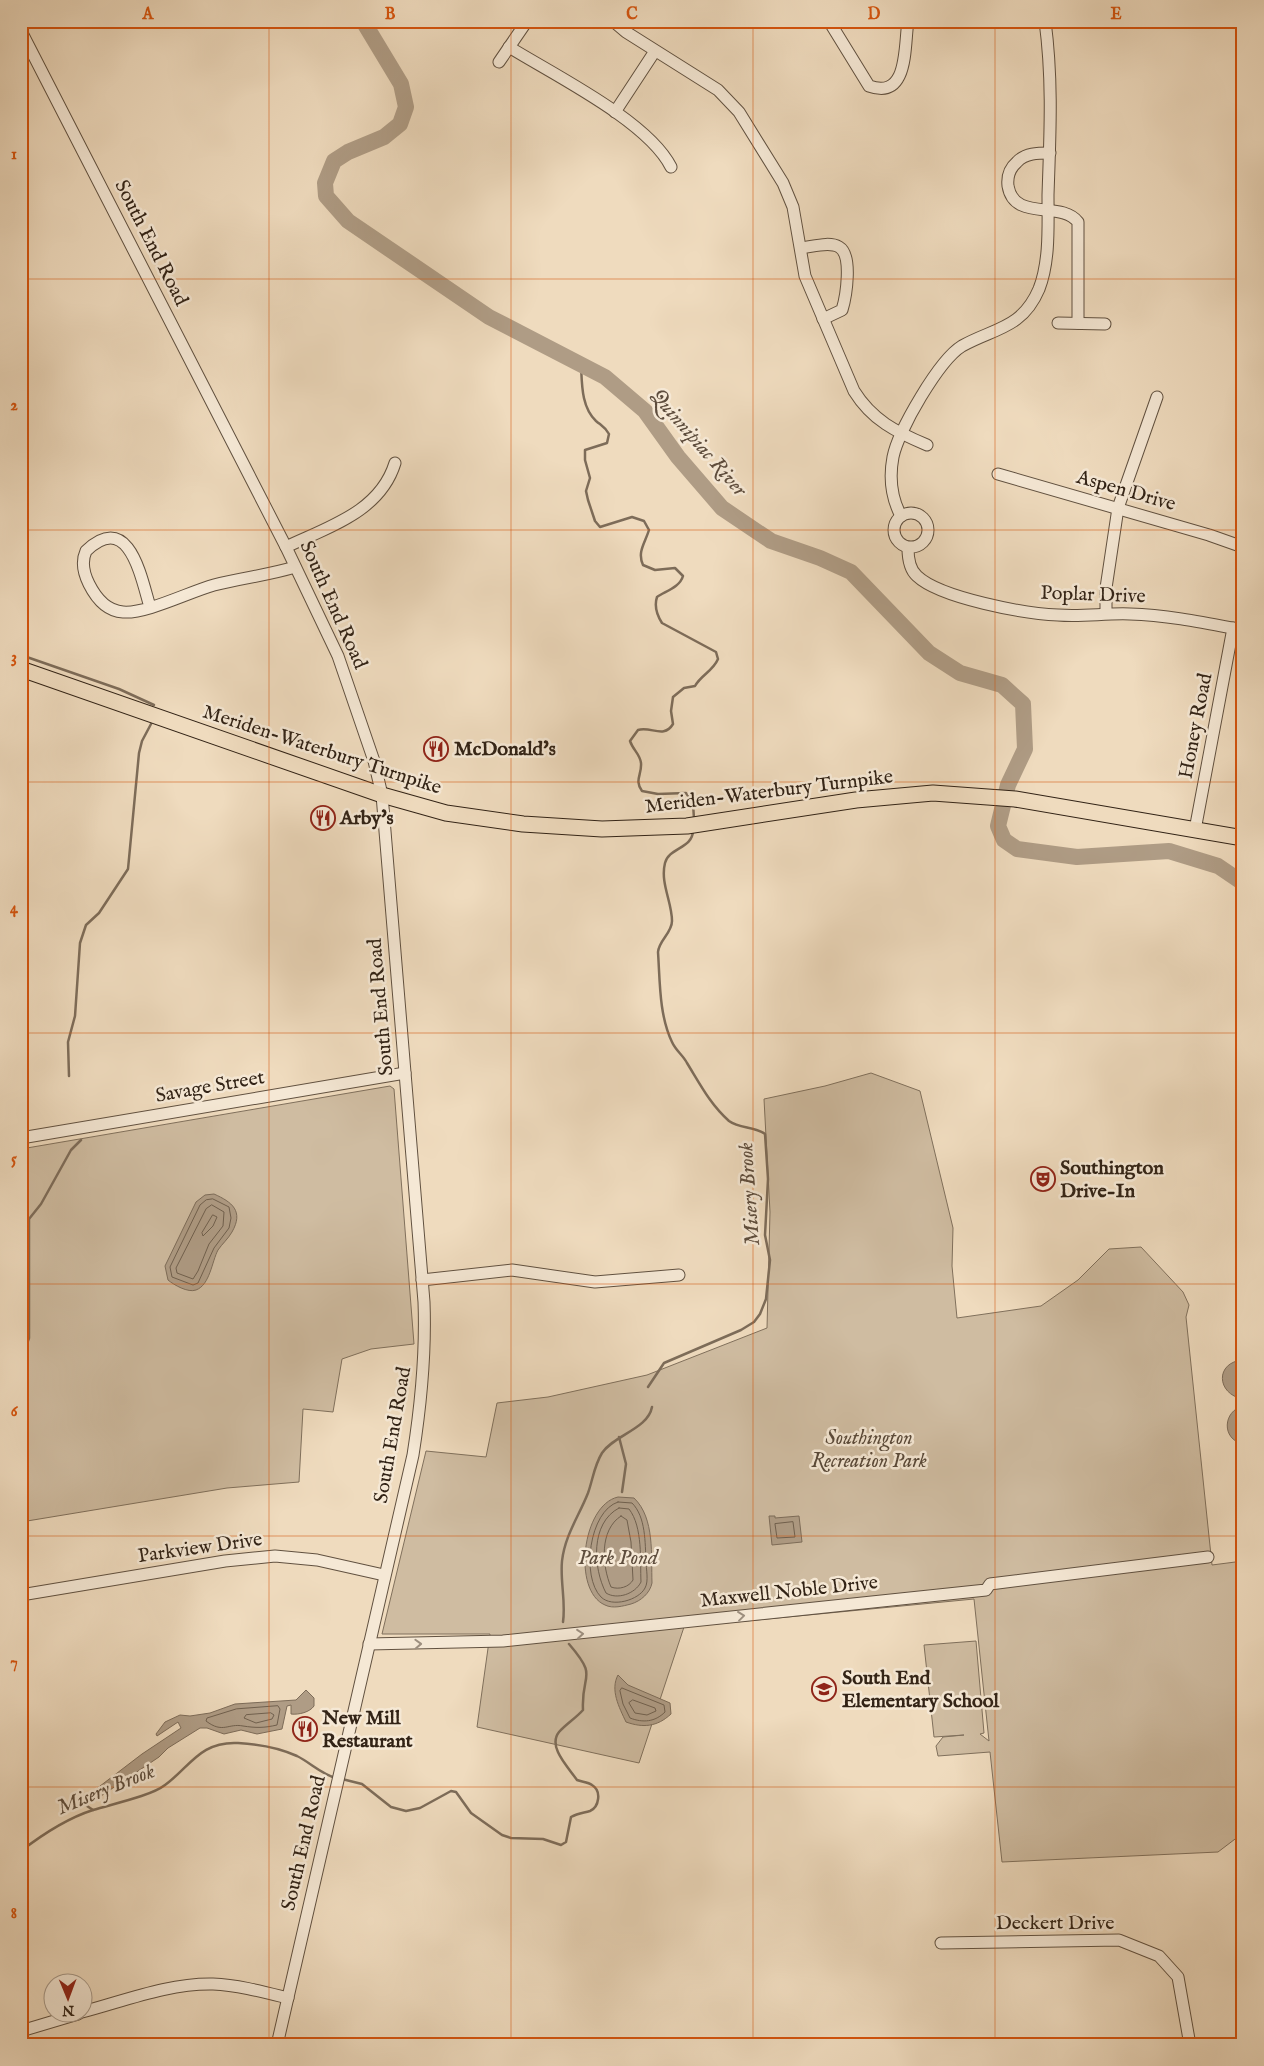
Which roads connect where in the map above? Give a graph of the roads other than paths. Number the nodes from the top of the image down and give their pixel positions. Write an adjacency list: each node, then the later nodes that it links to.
1 (527, 21): 7 (street)
2 (613, 21): 8 (street)
3 (829, 21): 4 (street)
4 (908, 21)
5 (1045, 21): 11 (street)
6 (21, 32): 26 (street, South End Road)
7 (509, 47): 9 (street); 10 (street)
8 (655, 51): 10 (street); 14 (street)
9 (500, 62)
10 (615, 112): 12 (street)
11 (1050, 153): 13 (street); 13 (street)
12 (671, 167)
13 (1048, 210): 17 (street); 20 (street)
14 (801, 248): 15 (street); 15 (street)
15 (823, 319): 20 (street)
16 (1058, 323): 17 (street)
17 (1078, 323): 18 (street)
18 (1105, 324)
19 (1157, 397): 24 (street)
20 (902, 434): 21 (street); 25 (street)
21 (927, 445)
22 (395, 463): 26 (street)
23 (998, 474): 24 (street, Aspen Drive)
24 (1118, 508): 27 (street, Aspen Drive); 31 (street)
25 (901, 516): 28 (street); 28 (street)
26 (286, 547): 29 (street, South End Road)
27 (1243, 547)
28 (908, 548): 31 (street, Poplar Drive)
29 (295, 567): 30 (street); 34 (street, South End Road)
30 (150, 607): 30 (street)
31 (1106, 613): 32 (street, Poplar Drive)
32 (1238, 629): 35 (street, Honey Road)
33 (21, 669): 34 (main road, Meriden-Waterbury Turnpike)
34 (382, 795): 35 (main road, Meriden-Waterbury Turnpike); 37 (street, South End Road)
35 (1195, 830): 36 (main road, Meriden-Waterbury Turnpike)
36 (1243, 838)
37 (406, 1073): 38 (street, Savage Street); 40 (street, South End Road)
38 (21, 1138)
39 (679, 1275): 40 (street)
40 (422, 1280): 42 (street, South End Road)
41 (1208, 1557): 44 (street, Maxwell Noble Drive, one-way to 41)
42 (384, 1575): 43 (street, Parkview Drive); 44 (street, South End Road)
43 (21, 1595)
44 (369, 1644): 46 (street, South End Road)
45 (941, 1943): 51 (street, Deckert Drive)
46 (288, 1998): 47 (street); 50 (street, South End Road)
47 (92, 2009)
48 (44, 2024): 49 (street)
49 (21, 2031)
50 (277, 2045)
51 (1190, 2045)

